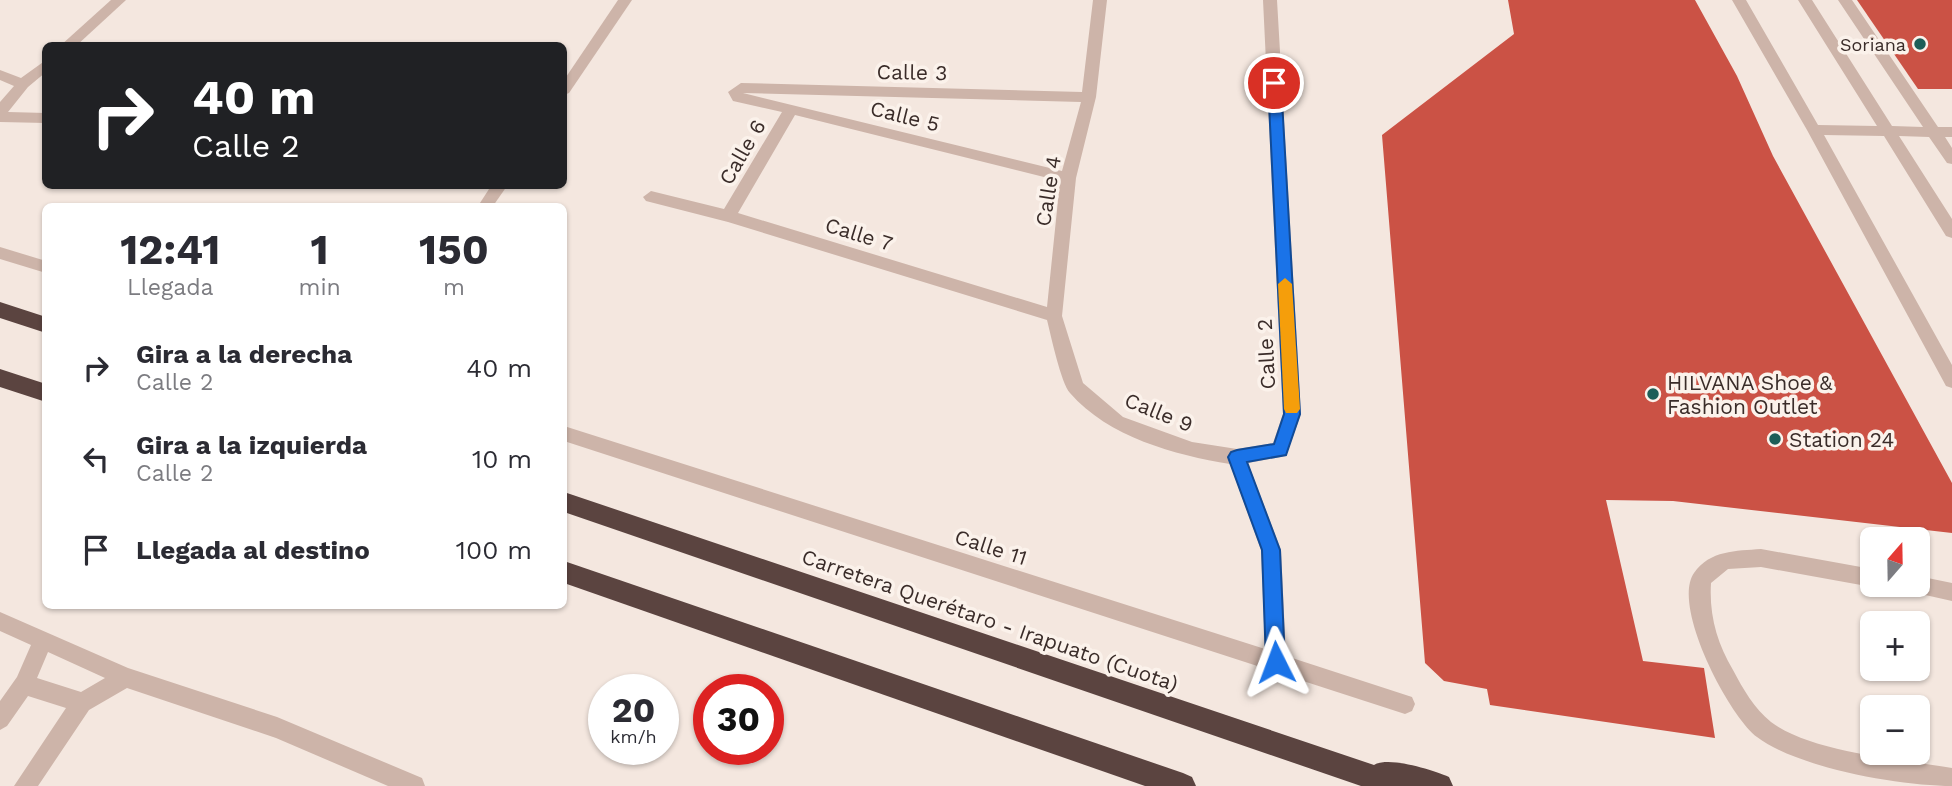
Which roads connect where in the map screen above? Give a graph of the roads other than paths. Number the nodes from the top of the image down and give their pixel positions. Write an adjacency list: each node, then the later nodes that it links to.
1 (119, 0): 8 (street)
2 (625, 0): 11 (street)
3 (1100, 0): 13 (street, Calle 4)
4 (1270, 0): 37 (street, Calle 2)
5 (1739, 0): 18 (street)
6 (1805, 0): 19 (street)
7 (1845, 0): 20 (street)
8 (72, 42)
9 (42, 66): 10 (street)
10 (12, 79): 15 (street)
11 (567, 86)
12 (736, 92): 13 (street, Calle 3); 14 (street, Calle 5)
13 (1089, 97): 23 (street, Calle 4)
14 (791, 109): 23 (street, Calle 5); 25 (street, Calle 6)
15 (0, 112)
16 (0, 117): 17 (street)
17 (42, 118)
18 (1814, 130): 19 (street); 33 (street)
19 (1888, 130): 20 (street); 26 (street)
20 (1932, 132): 21 (street); 22 (street)
21 (1952, 132)
22 (1952, 159)
23 (1068, 178): 30 (street, Calle 4)
24 (651, 197): 25 (street, Calle 7)
25 (728, 216): 30 (street, Calle 7)
26 (1952, 232)
27 (0, 253): 28 (street)
28 (42, 266)
29 (0, 310): 31 (highway)
30 (1054, 316): 34 (street, Calle 4)
31 (42, 324)
32 (0, 378): 35 (highway)
33 (1952, 381)
34 (1075, 387): 37 (street, Calle 9)
35 (42, 392)
36 (567, 435): 45 (street, Calle 11)
37 (1237, 457): 45 (street)
38 (567, 503): 51 (highway, Carretera Querétaro - Irapuato (Cuota))
39 (567, 573): 55 (highway)
40 (1860, 576): 52 (street)
41 (1930, 588): 42 (street)
42 (1952, 592)
43 (0, 621): 44 (street)
44 (43, 639): 46 (street); 47 (street)
45 (1276, 662): 49 (street, Calle 11)
46 (126, 677): 48 (street); 54 (street)
47 (24, 684): 48 (street); 50 (street)
48 (82, 703): 53 (street)
49 (1405, 704)
50 (0, 719)
51 (1284, 748): 56 (highway, Carretera Querétaro - Irapuato (Cuota)); 57 (highway)
52 (1952, 779)
53 (25, 786)
54 (414, 786)
55 (1183, 786)
56 (1399, 786)
57 (1440, 786)

